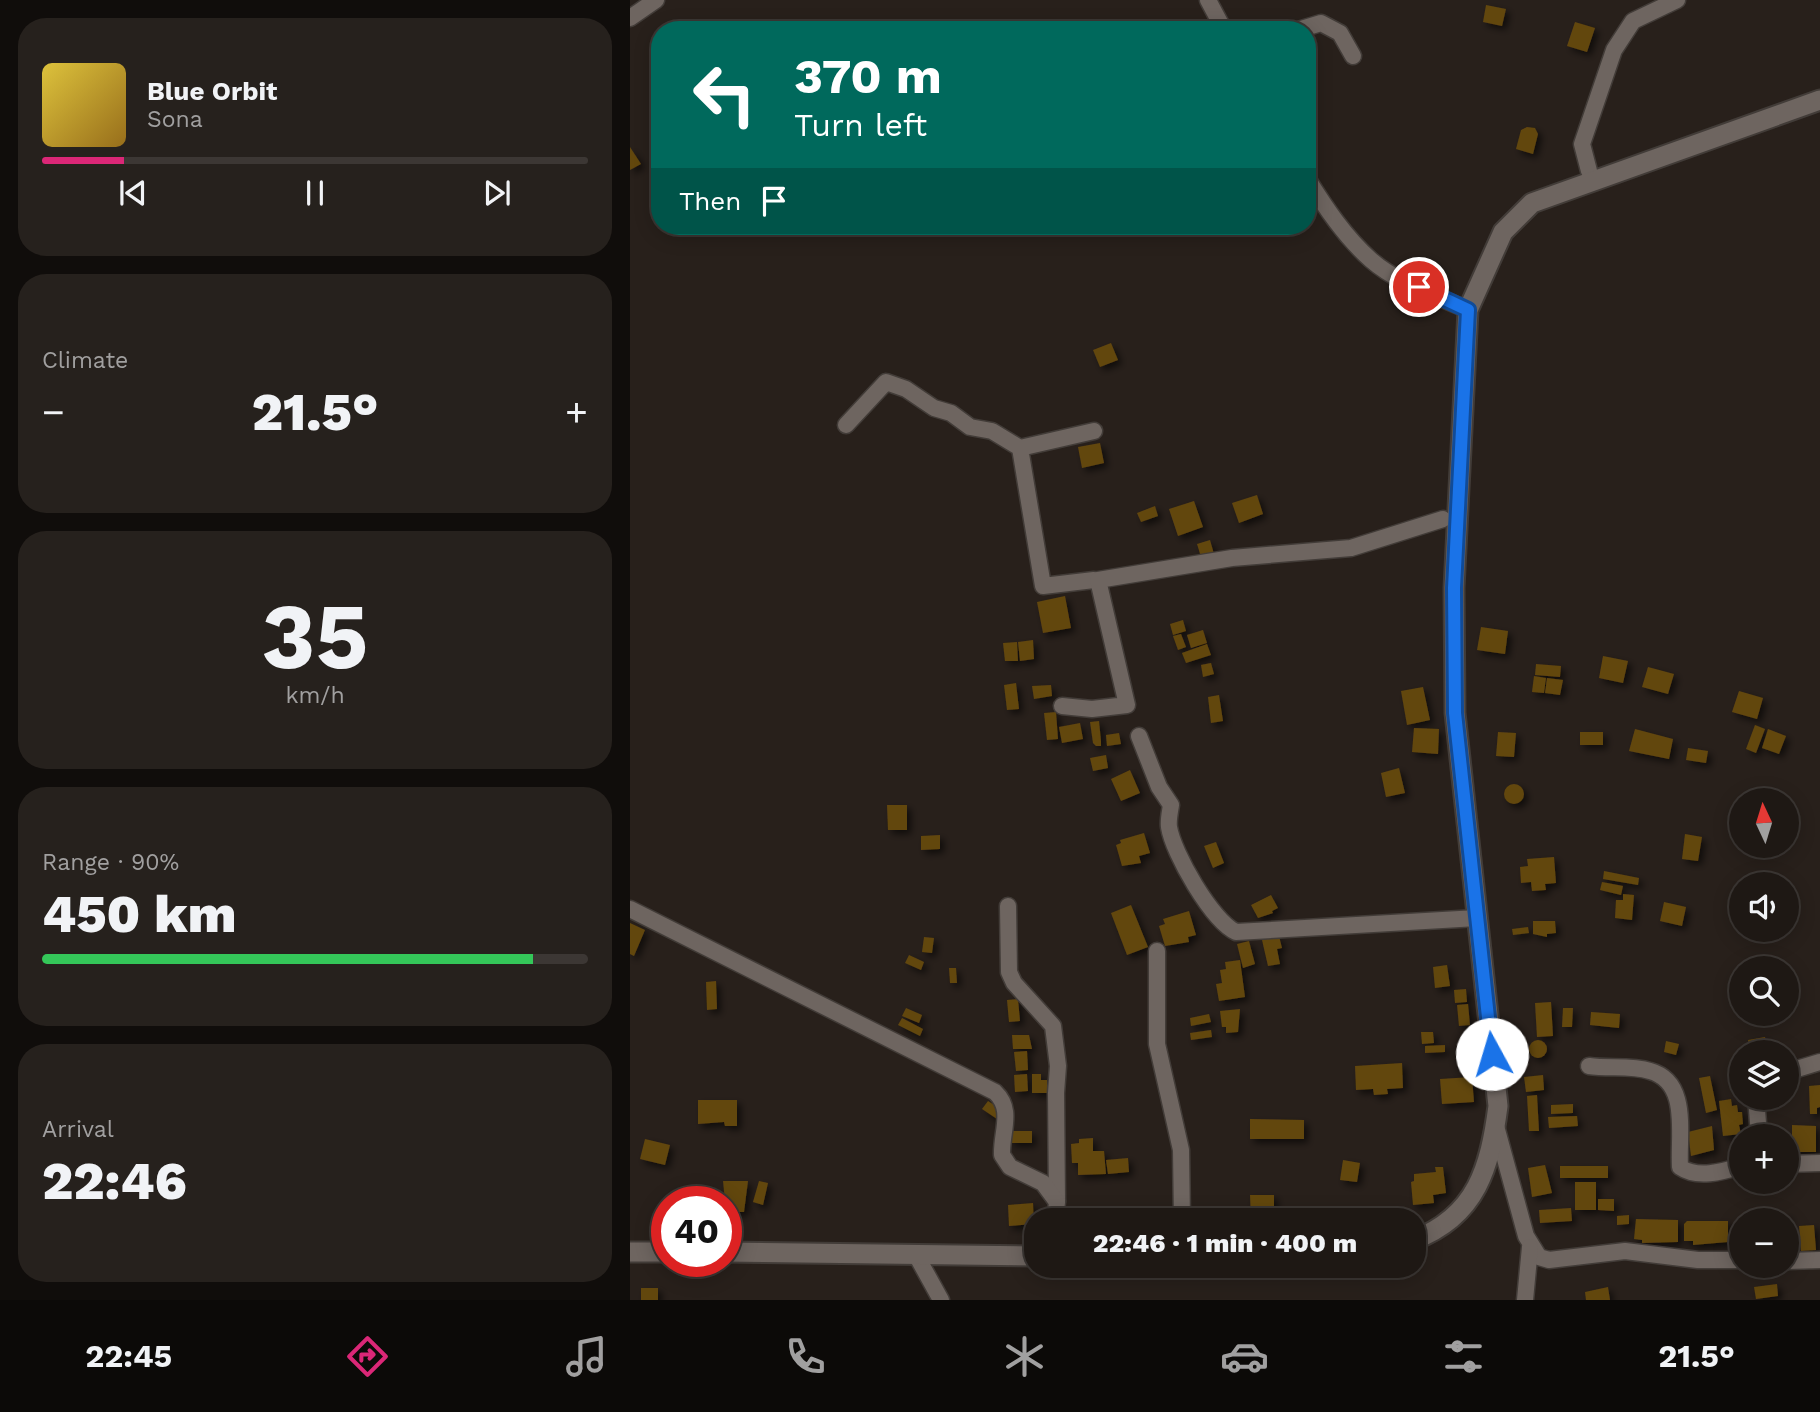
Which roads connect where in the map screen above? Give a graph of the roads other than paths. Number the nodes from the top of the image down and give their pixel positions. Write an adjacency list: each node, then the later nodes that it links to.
1 (656, 0): 4 (street)
2 (1208, 0): 5 (street)
3 (1677, 0): 9 (street)
4 (630, 18)
5 (1219, 21)
6 (1316, 25): 7 (street)
7 (1353, 56)
8 (1820, 100): 11 (street)
9 (1589, 171)
10 (1316, 191): 11 (street)
11 (1468, 310): 19 (street)
12 (846, 425): 14 (street)
13 (1443, 519): 15 (street)
14 (1094, 580)
15 (1062, 706)
16 (1139, 736): 19 (street)
17 (1008, 906): 28 (street)
18 (630, 909): 28 (street)
19 (1477, 918): 24 (street)
20 (1157, 951): 30 (street)
21 (1820, 1062): 23 (street)
22 (1589, 1066): 27 (street)
23 (1799, 1068)
24 (1496, 1124): 31 (street); 32 (street)
25 (1820, 1163): 26 (street)
26 (1799, 1164)
27 (1729, 1169)
28 (1057, 1202): 29 (street)
29 (1056, 1208)
30 (1182, 1208)
31 (1426, 1235)
32 (1530, 1247): 38 (street); 42 (street)
33 (742, 1251): 36 (street)
34 (630, 1252): 35 (street)
35 (651, 1252)
36 (915, 1253): 37 (street); 41 (street)
37 (1024, 1256)
38 (1729, 1260)
39 (1820, 1260): 40 (street)
40 (1799, 1261)
41 (941, 1300)
42 (1525, 1300)

